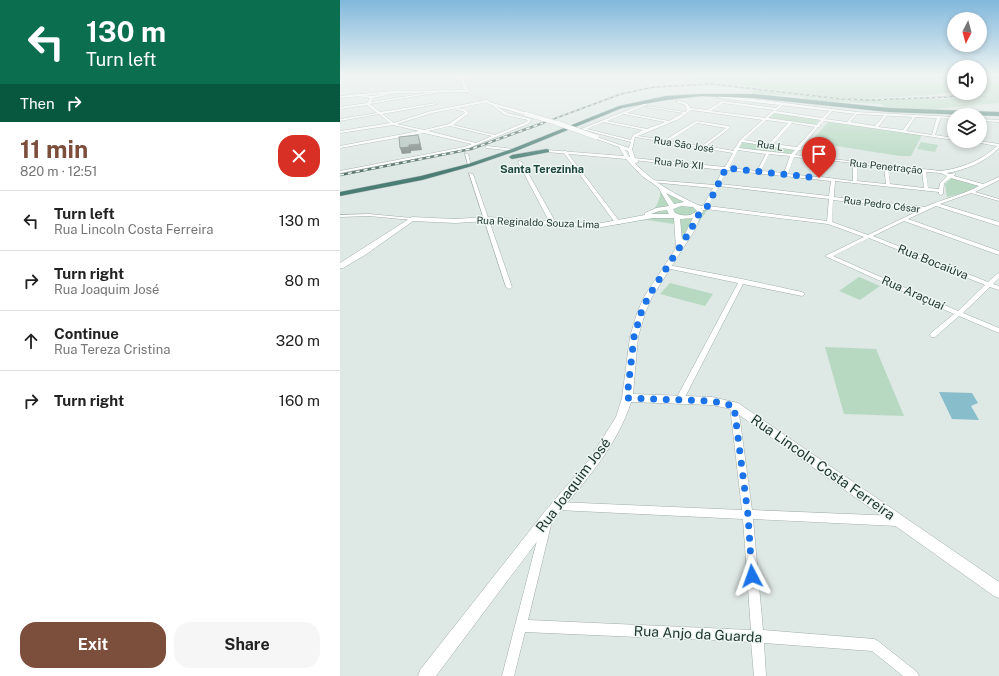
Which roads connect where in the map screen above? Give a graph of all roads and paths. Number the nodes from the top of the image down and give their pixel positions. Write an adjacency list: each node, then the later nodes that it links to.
1 (810, 107): 28 (street)
2 (372, 108): 23 (street)
3 (414, 108): 23 (street)
4 (434, 108): 21 (street)
5 (453, 108): 21 (street); 46 (street)
6 (496, 108): 53 (street)
7 (501, 108): 63 (street, bridge)
8 (621, 108): 69 (highway)
9 (632, 108): 45 (highway)
10 (642, 108): 24 (street)
11 (656, 108): 25 (street)
12 (713, 108): 20 (street)
13 (767, 108): 18 (street)
14 (814, 108): 19 (street)
15 (846, 108): 33 (highway)
16 (867, 108): 31 (highway)
17 (690, 109): 20 (street); 25 (street)
18 (776, 109): 22 (street)
19 (831, 110): 26 (street); 36 (street)
20 (709, 111): 35 (street)
21 (431, 112): 44 (street)
22 (773, 112): 28 (street); 35 (street)
23 (379, 113): 37 (street); 44 (street)
24 (623, 113): 39 (street); 41 (street)
25 (686, 113): 41 (street)
26 (856, 113): 27 (street); 43 (street)
27 (886, 114): 29 (street); 48 (street)
28 (798, 115): 36 (street)
29 (914, 116): 32 (street); 50 (street)
30 (987, 116): 31 (highway)
31 (999, 116)
32 (939, 117): 34 (street); 54 (street)
33 (947, 117)
34 (947, 117)
35 (764, 118): 42 (street); 58 (street)
36 (823, 119): 43 (street); 47 (street)
37 (340, 120)
38 (987, 120): 40 (street)
39 (603, 121): 45 (highway); 49 (street); 56 (street, Rua São José)
40 (999, 121)
41 (668, 122): 49 (street)
42 (791, 122): 47 (street); 61 (street)
43 (848, 123): 48 (street)
44 (393, 124): 51 (street); 52 (street)
45 (587, 124): 57 (highway)
46 (450, 125): 52 (street); 53 (street)
47 (819, 126): 68 (street)
48 (876, 127): 50 (street)
49 (646, 130): 56 (street)
50 (904, 131): 54 (street)
51 (340, 132)
52 (422, 132): 60 (street); 65 (street)
53 (495, 136): 60 (street)
54 (933, 136): 55 (street)
55 (947, 137)
56 (632, 139): 59 (street, Rua São José); 63 (street); 70 (street)
57 (549, 140): 69 (highway); 72 (highway)
58 (741, 140): 61 (street, Rua L); 71 (street)
59 (666, 141): 67 (street, Rua São José); 67 (street)
60 (476, 144): 91 (street)
61 (770, 144): 68 (street, Rua L)
62 (987, 144): 64 (street)
63 (618, 145): 70 (street); 79 (street)
64 (999, 146): 75 (street)
65 (340, 147)
66 (487, 147): 69 (street)
67 (703, 147): 71 (street, Rua São José)
68 (800, 149): 78 (street)
69 (518, 150): 82 (highway); 85 (highway)
70 (630, 150): 80 (street)
71 (735, 150): 74 (street, Rua Penetração); 87 (street)
72 (547, 151): 73 (street); 82 (highway)
73 (565, 152): 79 (street); 125 (street)
74 (768, 153): 78 (street, Rua Penetração); 90 (street)
75 (993, 153): 77 (street); 88 (street)
76 (466, 154): 85 (street)
77 (999, 154)
78 (792, 156): 81 (street, Rua Penetração); 94 (street)
79 (626, 158): 99 (street)
80 (633, 158): 87 (street, Rua Pio XII); 99 (street)
81 (824, 159): 84 (street, Rua Penetração); 96 (street)
82 (496, 161): 109 (highway)
83 (520, 162): 124 (street)
84 (855, 163): 86 (street, Rua Penetração); 100 (street)
85 (470, 165): 108 (highway)
86 (886, 166): 89 (street, Rua Penetração); 102 (street)
87 (726, 168): 90 (street, Rua Pio XII); 101 (street)
88 (962, 169): 92 (street); 95 (street)
89 (924, 170): 92 (street, Rua Penetração); 105 (street)
90 (759, 171): 94 (street, Rua Pio XII)
91 (340, 172)
92 (941, 172): 95 (street)
93 (471, 174): 122 (street)
94 (786, 174): 96 (street, Rua Pio XII)
95 (950, 176): 103 (street); 106 (street)
96 (819, 178): 98 (street, Rua Pio XII)
97 (999, 178): 103 (street)
98 (833, 179): 100 (street, Rua Pio XII); 110 (street)
99 (653, 180): 101 (street, Rua Pedro César); 104 (street)
100 (855, 182): 102 (street, Rua Pio XII)
101 (717, 186): 110 (street, Rua Pedro César); 115 (street)
102 (888, 186): 105 (street, Rua Pio XII)
103 (984, 186): 107 (street)
104 (660, 189): 113 (street); 114 (street); 118 (street)
105 (926, 189): 106 (street, Rua Pio XII)
106 (941, 191): 112 (street)
107 (971, 192): 111 (street); 112 (street)
108 (340, 194)
109 (340, 198)
110 (830, 198): 116 (street, Rua Pedro César); 126 (street)
111 (999, 200)
112 (938, 203): 116 (street); 127 (street)
113 (694, 205): 114 (street, Rua Reginaldo Souza Lima); 115 (street, Rua Bocaiúva); 117 (street)
114 (672, 207): 118 (street, Rua Reginaldo Souza Lima); 120 (street)
115 (707, 207): 117 (street); 126 (street, Rua Bocaiúva)
116 (926, 209): 123 (street)
117 (699, 213): 120 (street); 129 (street, Rua Joaquim José)
118 (651, 214): 120 (street); 125 (street, Rua Reginaldo Souza Lima)
119 (340, 216): 121 (street, Rua Reginaldo Souza Lima)
120 (677, 218): 129 (street)
121 (412, 219): 122 (street, Rua Reginaldo Souza Lima); 131 (street)
122 (488, 219): 124 (street, Rua Reginaldo Souza Lima); 136 (street)
123 (903, 219): 128 (street); 130 (street)
124 (553, 223): 125 (street, Rua Reginaldo Souza Lima)
125 (618, 223)
126 (829, 223): 128 (street, Rua Bocaiúva)
127 (999, 224)
128 (867, 236): 135 (street, Rua Bocaiúva); 139 (street, Rua Araçuaí)
129 (679, 247): 132 (street, Rua Joaquim José)
130 (999, 253)
131 (340, 266)
132 (668, 267): 134 (street); 142 (street, Rua Joaquim José)
133 (999, 275): 135 (street)
134 (742, 281): 138 (street); 143 (street)
135 (989, 284): 137 (street, Rua Bocaiúva); 139 (street)
136 (509, 287)
137 (999, 288)
138 (802, 294)
139 (959, 313): 140 (street, Rua Araçuaí); 141 (street)
140 (999, 331)
141 (934, 335)
142 (627, 398): 143 (street, Rua Lincoln Costa Ferreira); 145 (street, Rua Joaquim José)
143 (680, 399): 144 (street, Rua Lincoln Costa Ferreira)
144 (734, 406): 146 (street); 148 (street, Rua Lincoln Costa Ferreira)
145 (558, 506): 146 (street); 147 (street, Rua Joaquim José)
146 (748, 515): 148 (street); 151 (street)
147 (547, 519): 150 (street); 152 (street, Rua Joaquim José)
148 (901, 521): 149 (street, Rua Lincoln Costa Ferreira)
149 (999, 591)
150 (521, 626): 151 (street, Rua Anjo da Guarda); 153 (street)
151 (757, 636): 154 (street); 155 (street, Rua Anjo da Guarda)
152 (426, 676)
153 (508, 676)
154 (760, 676)
155 (913, 676)

